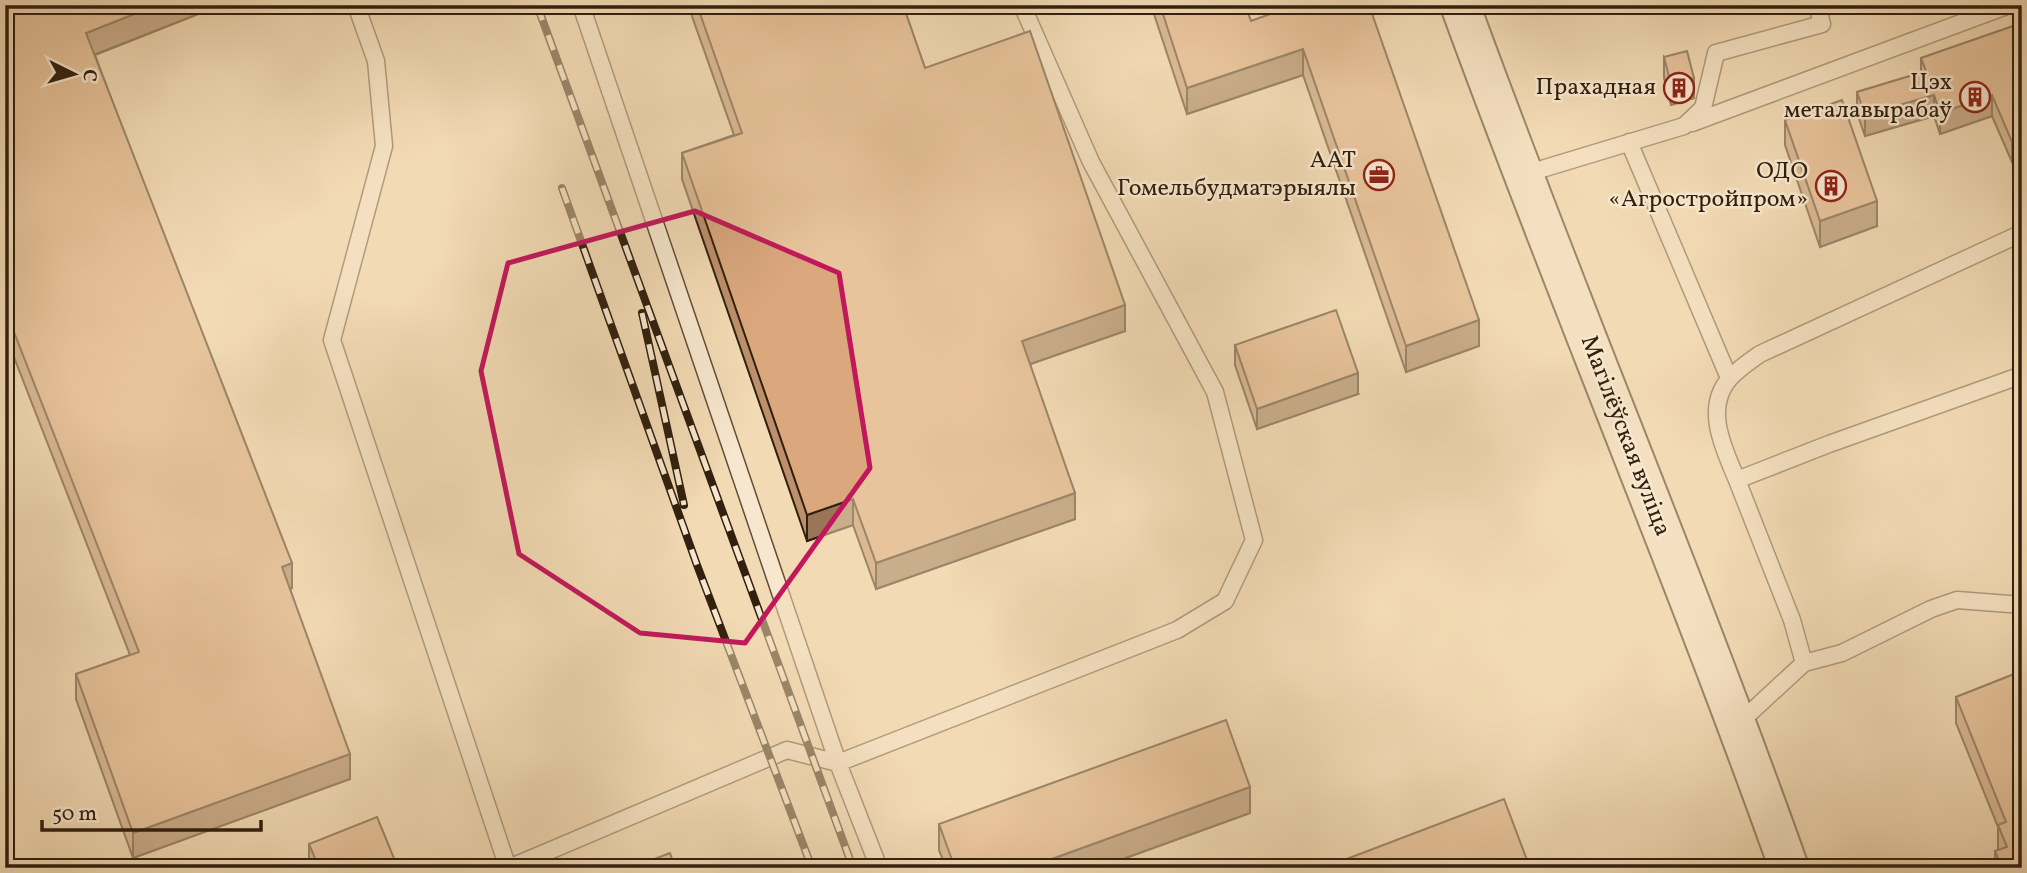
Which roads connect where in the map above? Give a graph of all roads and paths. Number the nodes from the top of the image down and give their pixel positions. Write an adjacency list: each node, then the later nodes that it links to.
1 (356, 5): 18 (lane)
2 (581, 5): 17 (lane)
3 (1022, 5): 17 (lane)
4 (1460, 5): 9 (street, Магілёўская вуліца)
5 (1816, 5): 7 (lane)
6 (2009, 5): 7 (lane)
7 (1684, 126): 8 (lane)
8 (1629, 142): 9 (lane); 12 (lane)
9 (1522, 175): 16 (street, Магілёўская вуліца)
10 (2022, 233): 12 (lane)
11 (2022, 375): 13 (lane)
12 (1729, 378): 13 (lane)
13 (1737, 480): 15 (lane)
14 (2022, 605): 15 (lane)
15 (1804, 663): 16 (lane)
16 (1738, 724): 20 (street, Магілёўская вуліца)
17 (838, 763): 18 (lane); 19 (lane)
18 (508, 868)
19 (879, 868)
20 (1789, 868)

